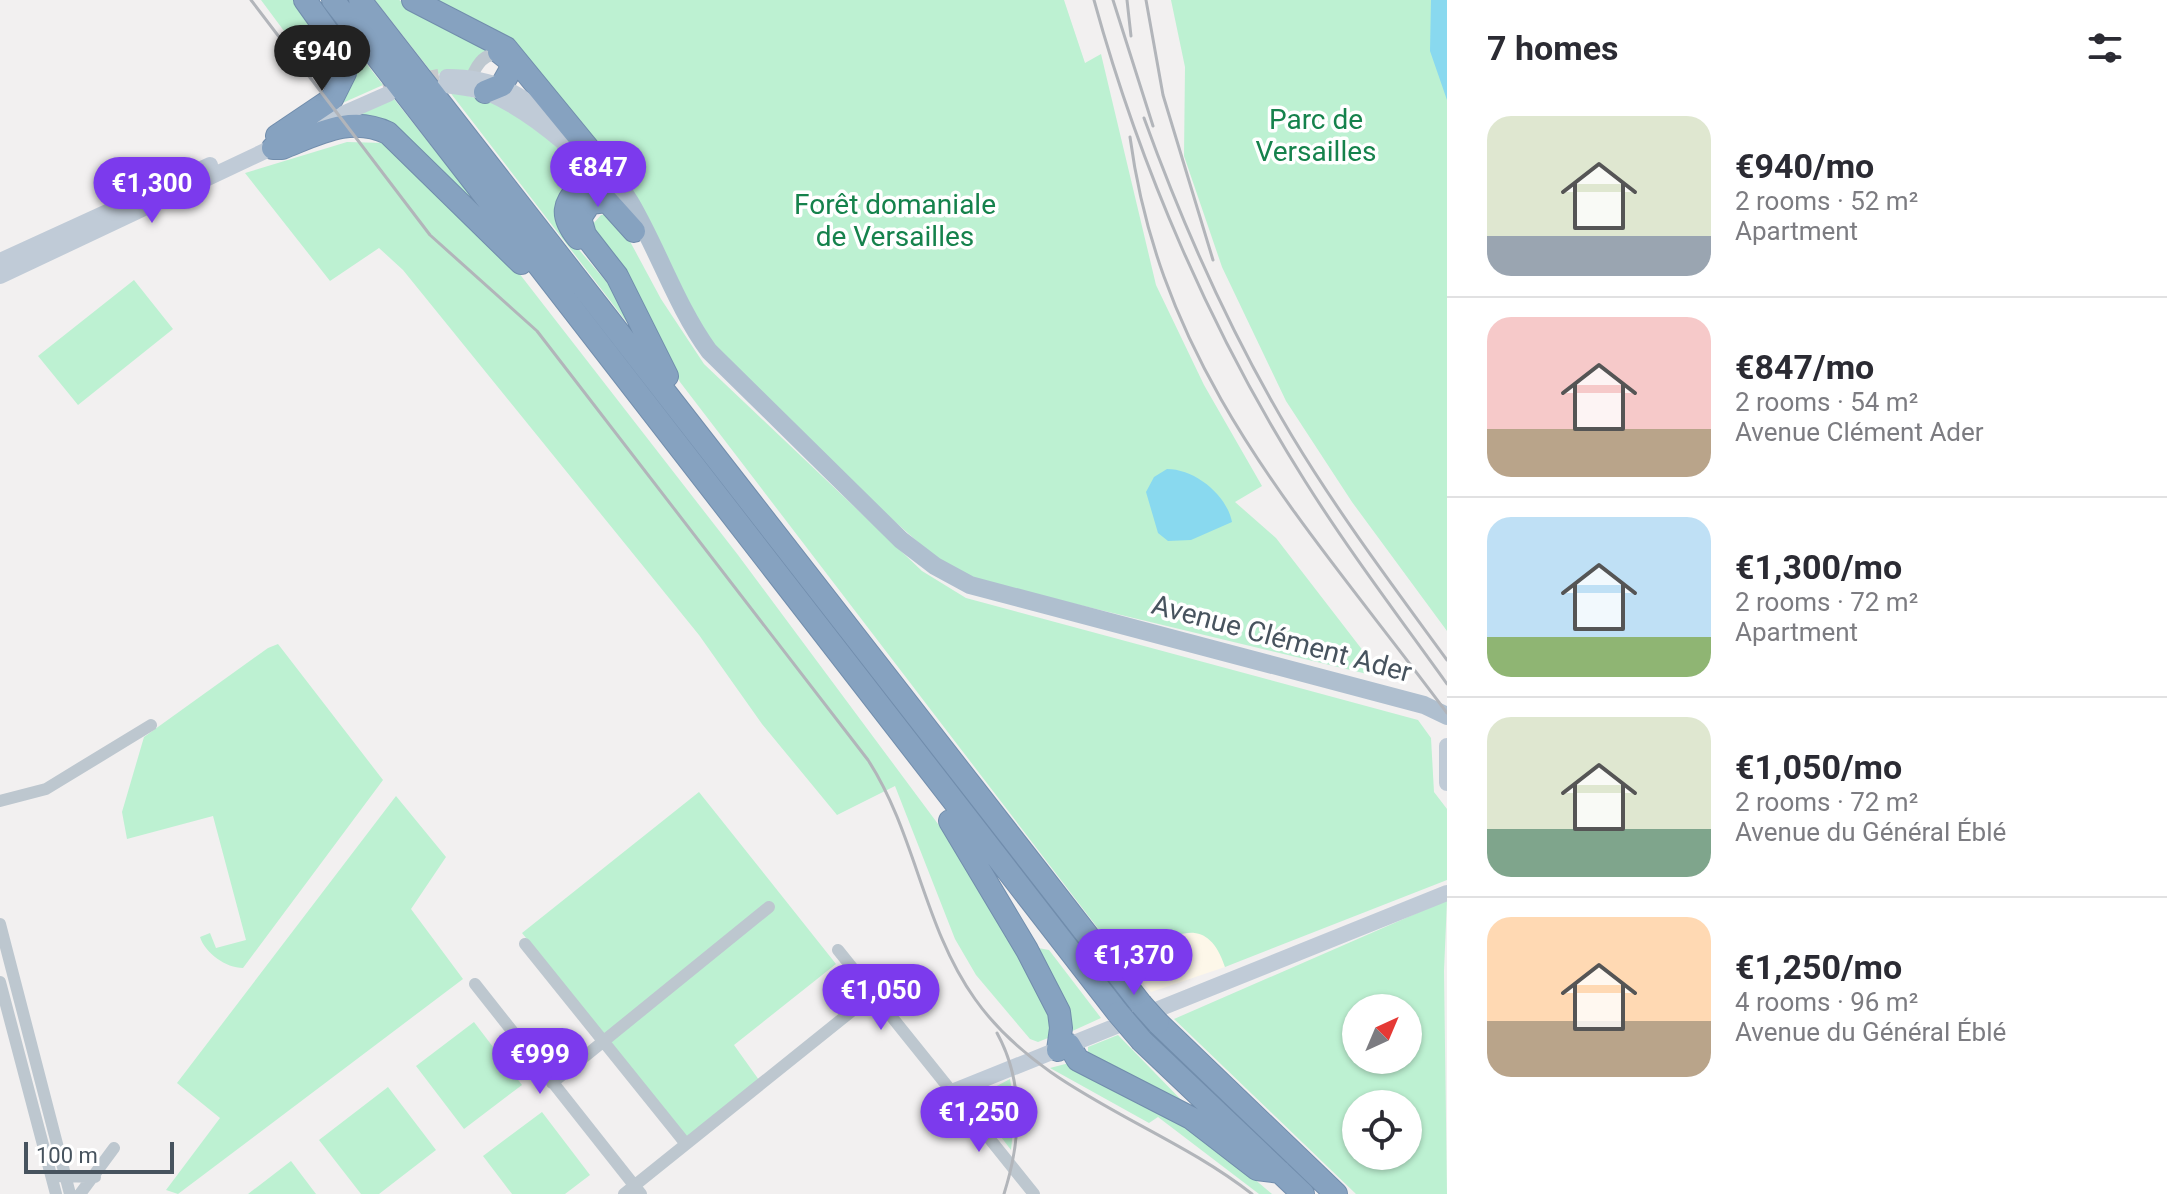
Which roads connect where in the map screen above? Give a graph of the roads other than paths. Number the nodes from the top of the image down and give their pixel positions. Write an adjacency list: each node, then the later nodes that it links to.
1 (305, 0): 10 (highway)
2 (333, 0): 16 (highway)
3 (360, 0): 17 (highway)
4 (413, 0): 5 (highway)
5 (469, 29): 6 (highway); 11 (highway)
6 (502, 54): 8 (highway); 8 (street)
7 (442, 81): 8 (main road, Avenue Clément Ader)
8 (487, 85): 11 (main road, Avenue Clément Ader)
9 (386, 90): 10 (main road)
10 (275, 142): 13 (main road); 14 (main road); 16 (highway)
11 (589, 158): 12 (main road, Avenue Clément Ader); 15 (highway); 18 (main road, Avenue Clément Ader)
12 (634, 231): 15 (highway); 18 (main road, Avenue Clément Ader)
13 (0, 261)
14 (0, 276)
15 (625, 295): 17 (highway)
16 (568, 303): 22 (highway)
17 (668, 394): 47 (highway, bridge)
18 (1444, 715)
19 (151, 725): 23 (street)
20 (1447, 746): 21 (main road)
21 (1447, 783)
22 (945, 793): 33 (highway); 38 (highway, bridge)
23 (0, 801)
24 (1447, 893): 33 (main road)
25 (769, 907): 32 (street)
26 (0, 924): 39 (street)
27 (525, 944): 32 (street)
28 (838, 950): 31 (street)
29 (0, 982): 41 (street)
30 (475, 984): 34 (street)
31 (873, 994): 35 (street); 36 (street)
32 (604, 1042): 34 (street); 36 (street)
33 (1063, 1047): 35 (main road); 38 (highway)
34 (552, 1083): 42 (street)
35 (952, 1092): 45 (street)
36 (686, 1144): 42 (street)
37 (114, 1148): 40 (street)
38 (1280, 1172): 46 (highway)
39 (66, 1176): 40 (street); 41 (street); 43 (street)
40 (95, 1177): 44 (street)
41 (54, 1188)
42 (633, 1191)
43 (70, 1194)
44 (80, 1194)
45 (1034, 1194)
46 (1303, 1194)
47 (1336, 1194)

